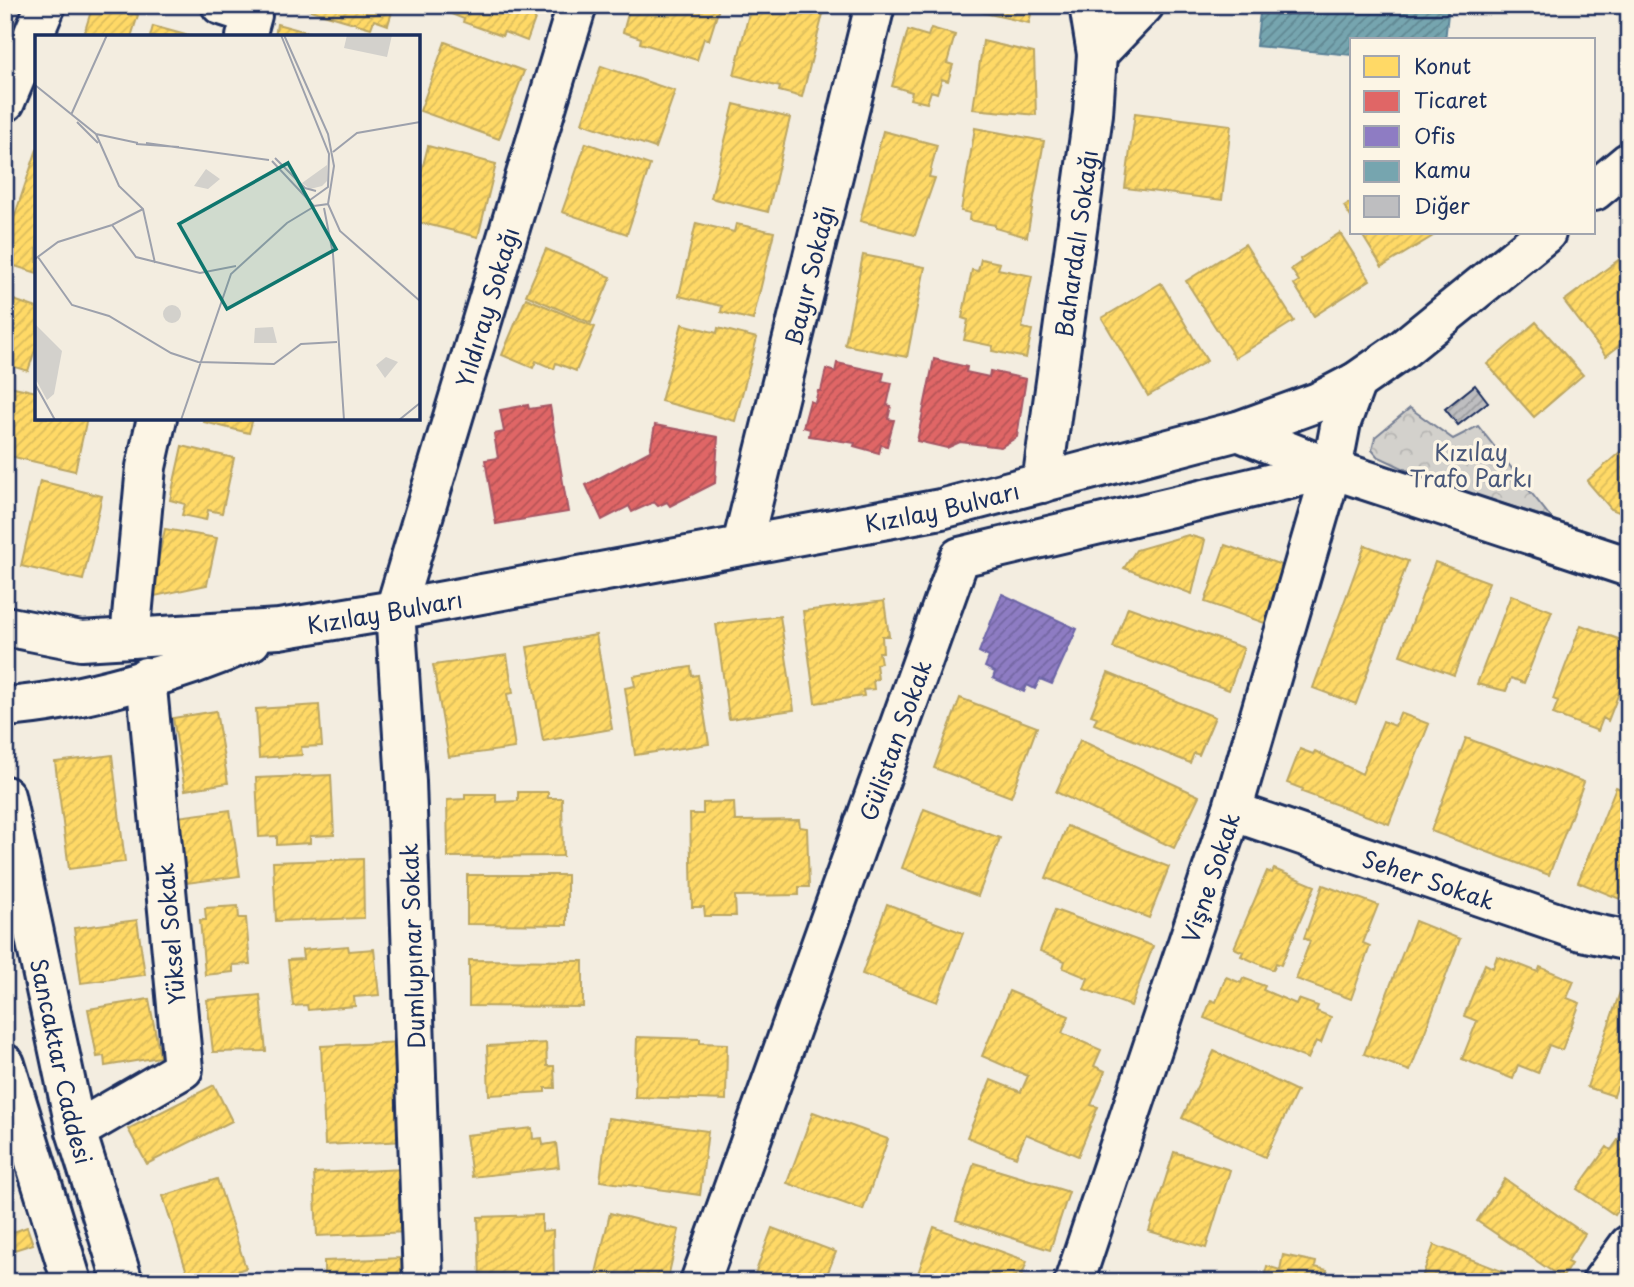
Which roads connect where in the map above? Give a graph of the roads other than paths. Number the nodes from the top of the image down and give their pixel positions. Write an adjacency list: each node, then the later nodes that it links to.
1 (46, 5): 9 (street)
2 (221, 5): 7 (street)
3 (577, 5): 21 (street, Yıldıray Sokağı)
4 (875, 5): 19 (street, Bayır Sokağı)
5 (1089, 5): 8 (street, Bahardalı Sokağı)
6 (1144, 5): 8 (street)
7 (247, 35)
8 (1097, 54): 18 (street, Bahardalı Sokağı)
9 (5, 102)
10 (1629, 162): 11 (street)
11 (1596, 189)
12 (1545, 234): 13 (street, Kızılay Bulvarı)
13 (1356, 382): 14 (street, Kızılay Bulvarı); 17 (street, Vişne Sokak)
14 (1291, 414): 16 (street, Kızılay Bulvarı); 17 (street)
15 (157, 420): 24 (street)
16 (1238, 431): 17 (street); 18 (street, Kızılay Bulvarı)
17 (1332, 469): 20 (street); 28 (street, Vişne Sokak); 36 (street, Gülistan Sokak)
18 (1042, 483): 19 (street, Kızılay Bulvarı)
19 (742, 545): 21 (street, Kızılay Bulvarı)
20 (1629, 567)
21 (395, 610): 23 (street, Kızılay Bulvarı); 35 (street, Dumlupınar Sokak)
22 (5, 626): 24 (street, Kızılay Bulvarı)
23 (279, 629): 24 (street, Kızılay Bulvarı); 25 (street, Kızılay Bulvarı)
24 (130, 638)
25 (146, 677): 26 (street, Kızılay Bulvarı); 31 (street, Yüksel Sokak)
26 (5, 708)
27 (5, 796): 31 (street, Sancaktar Caddesi)
28 (1232, 811): 29 (street, Seher Sokak); 37 (street, Vişne Sokak)
29 (1629, 941)
30 (5, 1065): 33 (street)
31 (76, 1130): 34 (street, Sancaktar Caddesi)
32 (1629, 1245): 38 (street)
33 (72, 1282)
34 (123, 1282)
35 (423, 1282)
36 (700, 1282)
37 (1074, 1282)
38 (1602, 1282)

